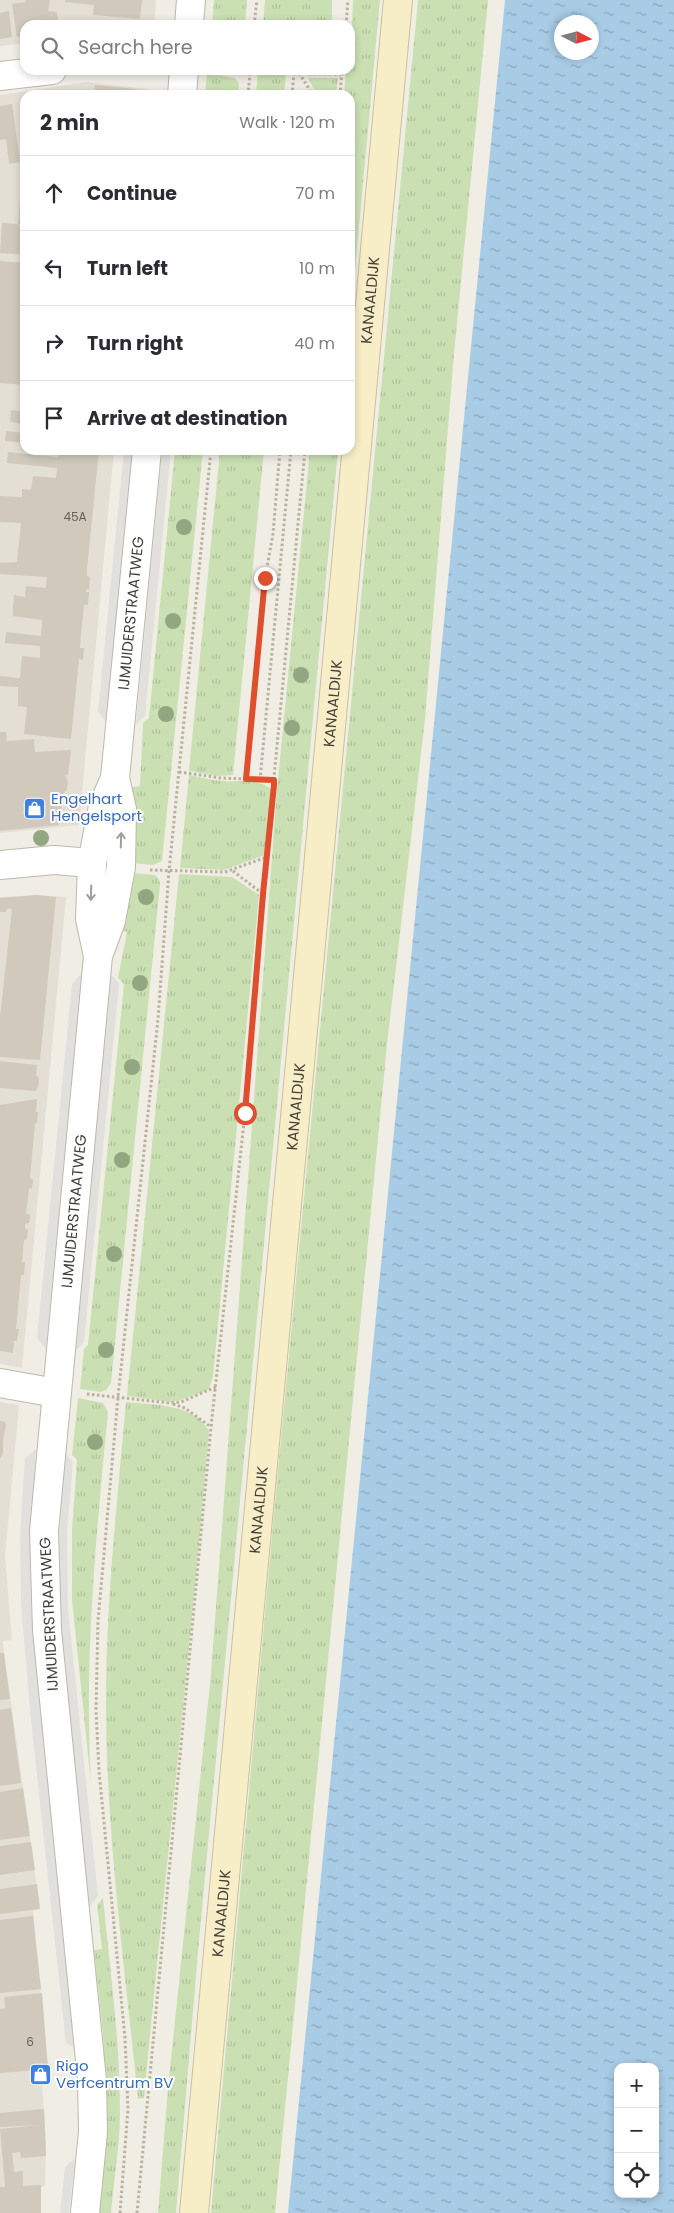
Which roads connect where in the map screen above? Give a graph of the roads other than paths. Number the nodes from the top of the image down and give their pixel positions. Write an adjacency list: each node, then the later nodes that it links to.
1 (191, 0): 3 (street)
2 (398, 0): 16 (main road, KANAALDIJK)
3 (189, 20)
4 (20, 74): 6 (street)
5 (184, 75): 7 (street)
6 (0, 76)
7 (182, 90)
8 (147, 455): 9 (street, IJMUIDERSTRAATWEG)
9 (115, 778): 10 (street, IJMUIDERSTRAATWEG); 12 (street, IJMUIDERSTRAATWEG, one-way to 9)
10 (92, 863): 11 (street); 12 (street, IJMUIDERSTRAATWEG, one-way to 12)
11 (0, 865)
12 (98, 956): 14 (street, IJMUIDERSTRAATWEG)
13 (0, 1383): 14 (street)
14 (56, 1393): 15 (street, IJMUIDERSTRAATWEG)
15 (85, 2213)
16 (194, 2213)

